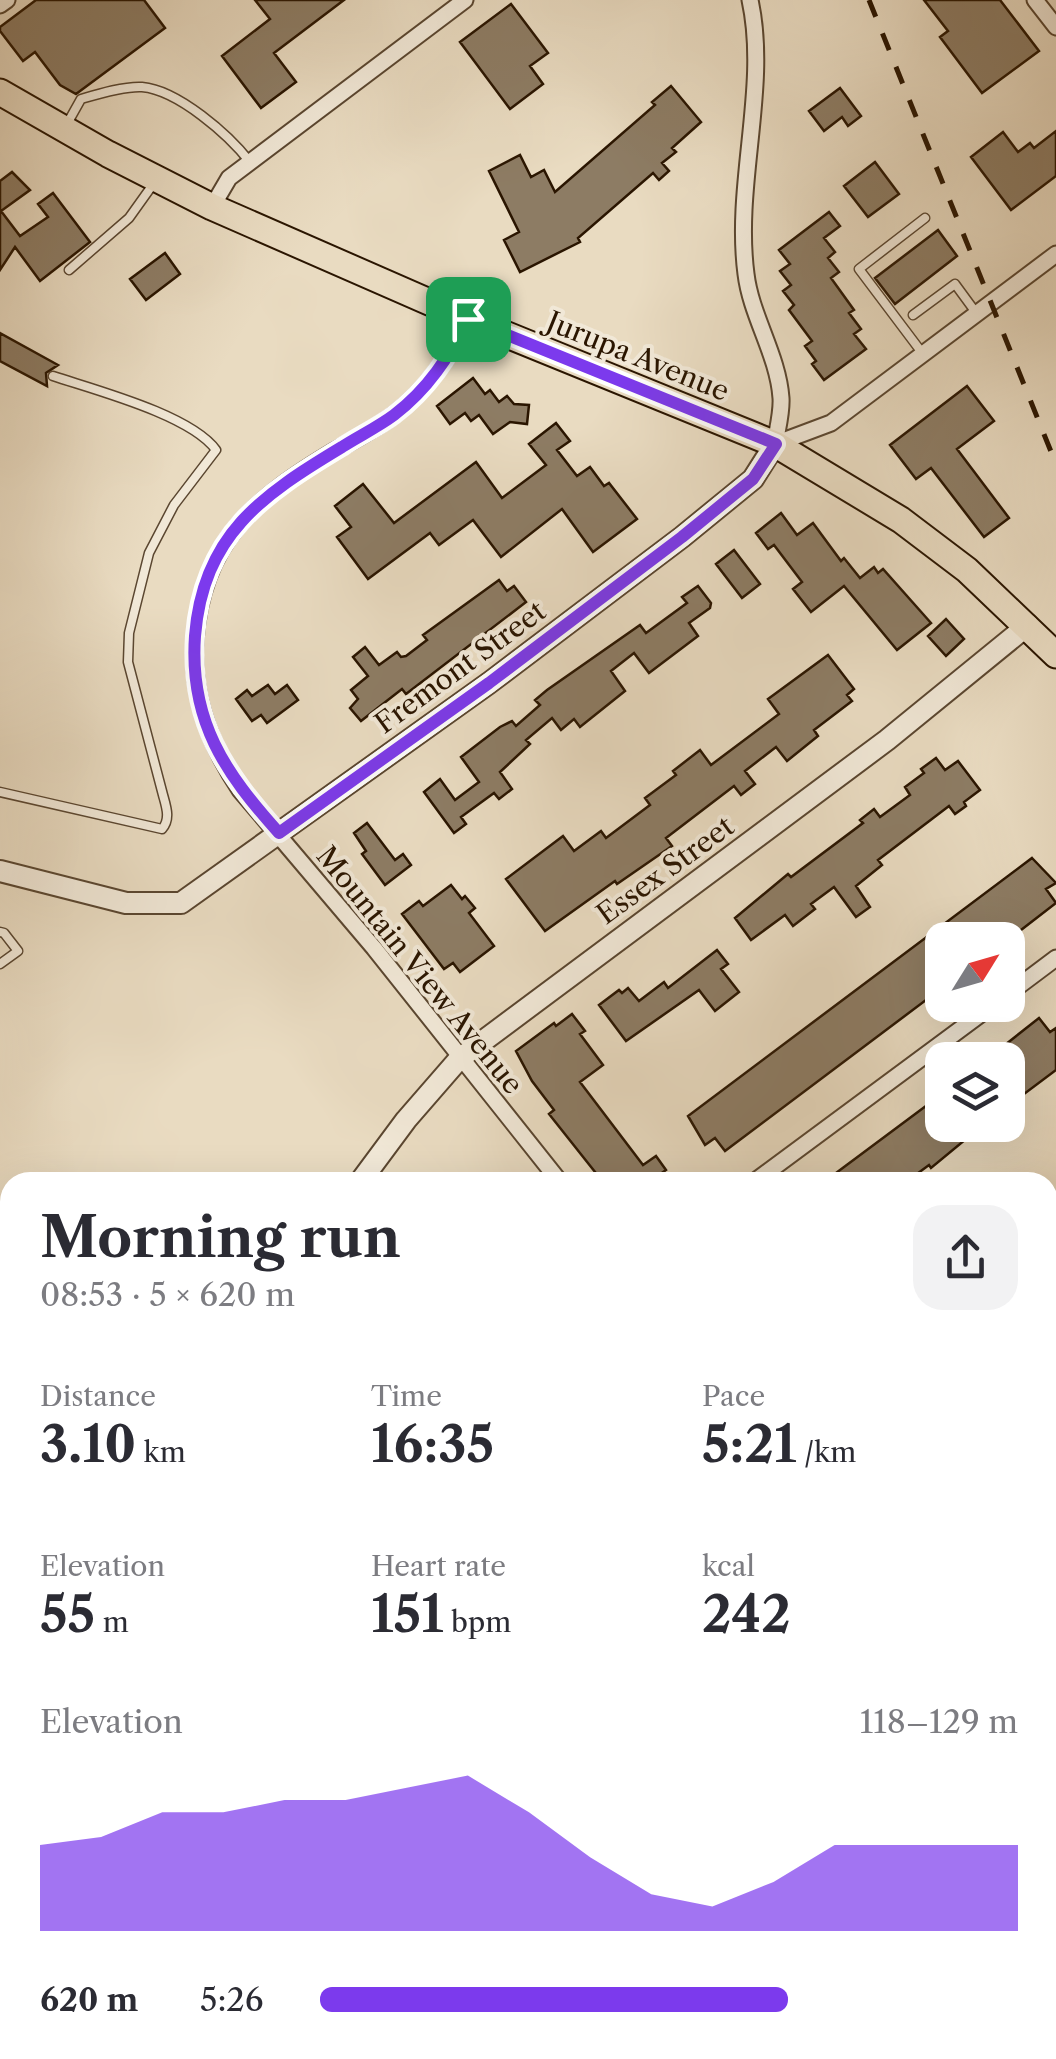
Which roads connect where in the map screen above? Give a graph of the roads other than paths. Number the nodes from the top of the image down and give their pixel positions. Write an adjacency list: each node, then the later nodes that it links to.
1 (7, 0): 5 (street)
2 (465, 0): 9 (street)
3 (750, 0): 20 (street)
4 (1034, 0): 6 (street)
5 (0, 5)
6 (1056, 27)
7 (0, 92): 8 (main road, Jurupa Avenue)
8 (65, 130): 9 (lane); 10 (main road, Jurupa Avenue)
9 (250, 162): 11 (street)
10 (156, 179): 11 (main road, Jurupa Avenue); 14 (lane)
11 (212, 207): 17 (main road, Jurupa Avenue)
12 (924, 218): 18 (lane)
13 (1056, 254): 15 (street)
14 (69, 270)
15 (977, 314): 16 (lane); 18 (street)
16 (913, 315)
17 (468, 319): 20 (main road, Jurupa Avenue); 24 (street, Mountain View Avenue)
18 (923, 354): 20 (street)
19 (53, 376): 23 (lane)
20 (776, 444): 21 (main road, Jurupa Avenue); 24 (street, Fremont Street)
21 (1028, 626): 22 (main road, Jurupa Avenue); 31 (street, Essex Street)
22 (1056, 655)
23 (0, 792)
24 (279, 833): 25 (street, Fremont Street); 31 (street, Mountain View Avenue)
25 (0, 871)
26 (0, 932): 28 (lane)
27 (1056, 958): 29 (street)
28 (0, 964)
29 (1025, 981)
30 (970, 1022): 34 (street)
31 (459, 1058): 32 (street, Essex Street); 33 (street, Mountain View Avenue)
32 (367, 1172)
33 (552, 1172)
34 (768, 1172)

